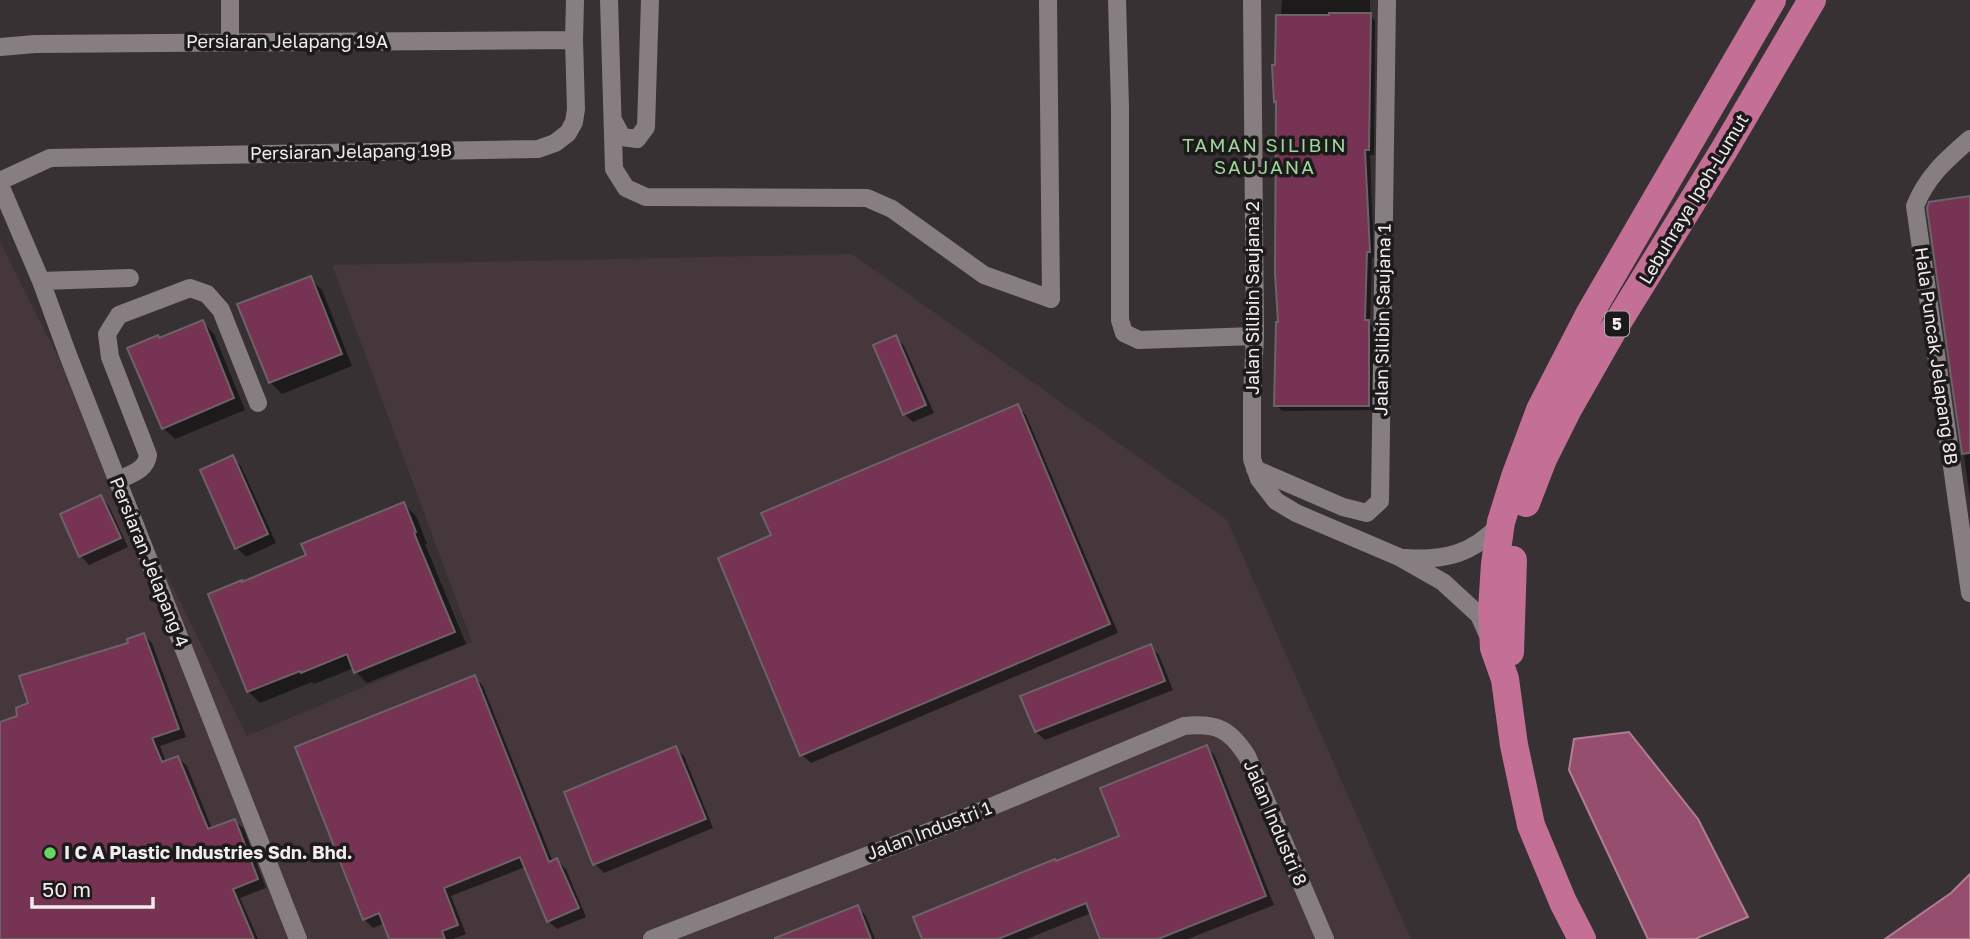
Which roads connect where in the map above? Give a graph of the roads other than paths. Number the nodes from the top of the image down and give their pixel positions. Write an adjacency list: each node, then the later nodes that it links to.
1 (230, 0): 14 (street)
2 (575, 0): 13 (street, Persiaran Jelapang 19B)
3 (609, 0): 16 (street)
4 (650, 0): 16 (street)
5 (1048, 0): 16 (street)
6 (1117, 0): 21 (street)
7 (1252, 0): 21 (street, Jalan Silibin Saujana 2)
8 (1387, 0): 23 (street, Jalan Silibin Saujana 1)
9 (1772, 0): 25 (highway, Lebuhraya Ipoh-Lumut / 5)
10 (1812, 0): 12 (highway, Lebuhraya Ipoh-Lumut / 5)
11 (1819, 0): 12 (highway)
12 (1797, 28): 29 (highway, Lebuhraya Ipoh-Lumut / 5)
13 (574, 40): 14 (street, Persiaran Jelapang 19A); 18 (street, Persiaran Jelapang 19B)
14 (230, 43): 15 (street, Persiaran Jelapang 19A)
15 (0, 47)
16 (611, 117)
17 (1970, 139): 27 (street, Hala Puncak Jelapang 8B)
18 (0, 183): 20 (street, Persiaran Jelapang 4)
19 (130, 278): 20 (street)
20 (41, 281): 24 (street, Persiaran Jelapang 4)
21 (1255, 336): 23 (street, Jalan Silibin Saujana 2)
22 (258, 403): 24 (street)
23 (1255, 469): 26 (street)
24 (117, 481): 31 (street, Persiaran Jelapang 4)
25 (1501, 522): 26 (street); 28 (highway, Lebuhraya Ipoh-Lumut / 5)
26 (1398, 557): 28 (street)
27 (1970, 593)
28 (1494, 649): 29 (highway, Lebuhraya Ipoh-Lumut / 5)
29 (1505, 679): 34 (highway, Lebuhraya Ipoh-Lumut / 5)
30 (1206, 724): 32 (street, Jalan Industri 1); 33 (street, Jalan Industri 8)
31 (298, 939)
32 (652, 939)
33 (1325, 939)
34 (1582, 939)

